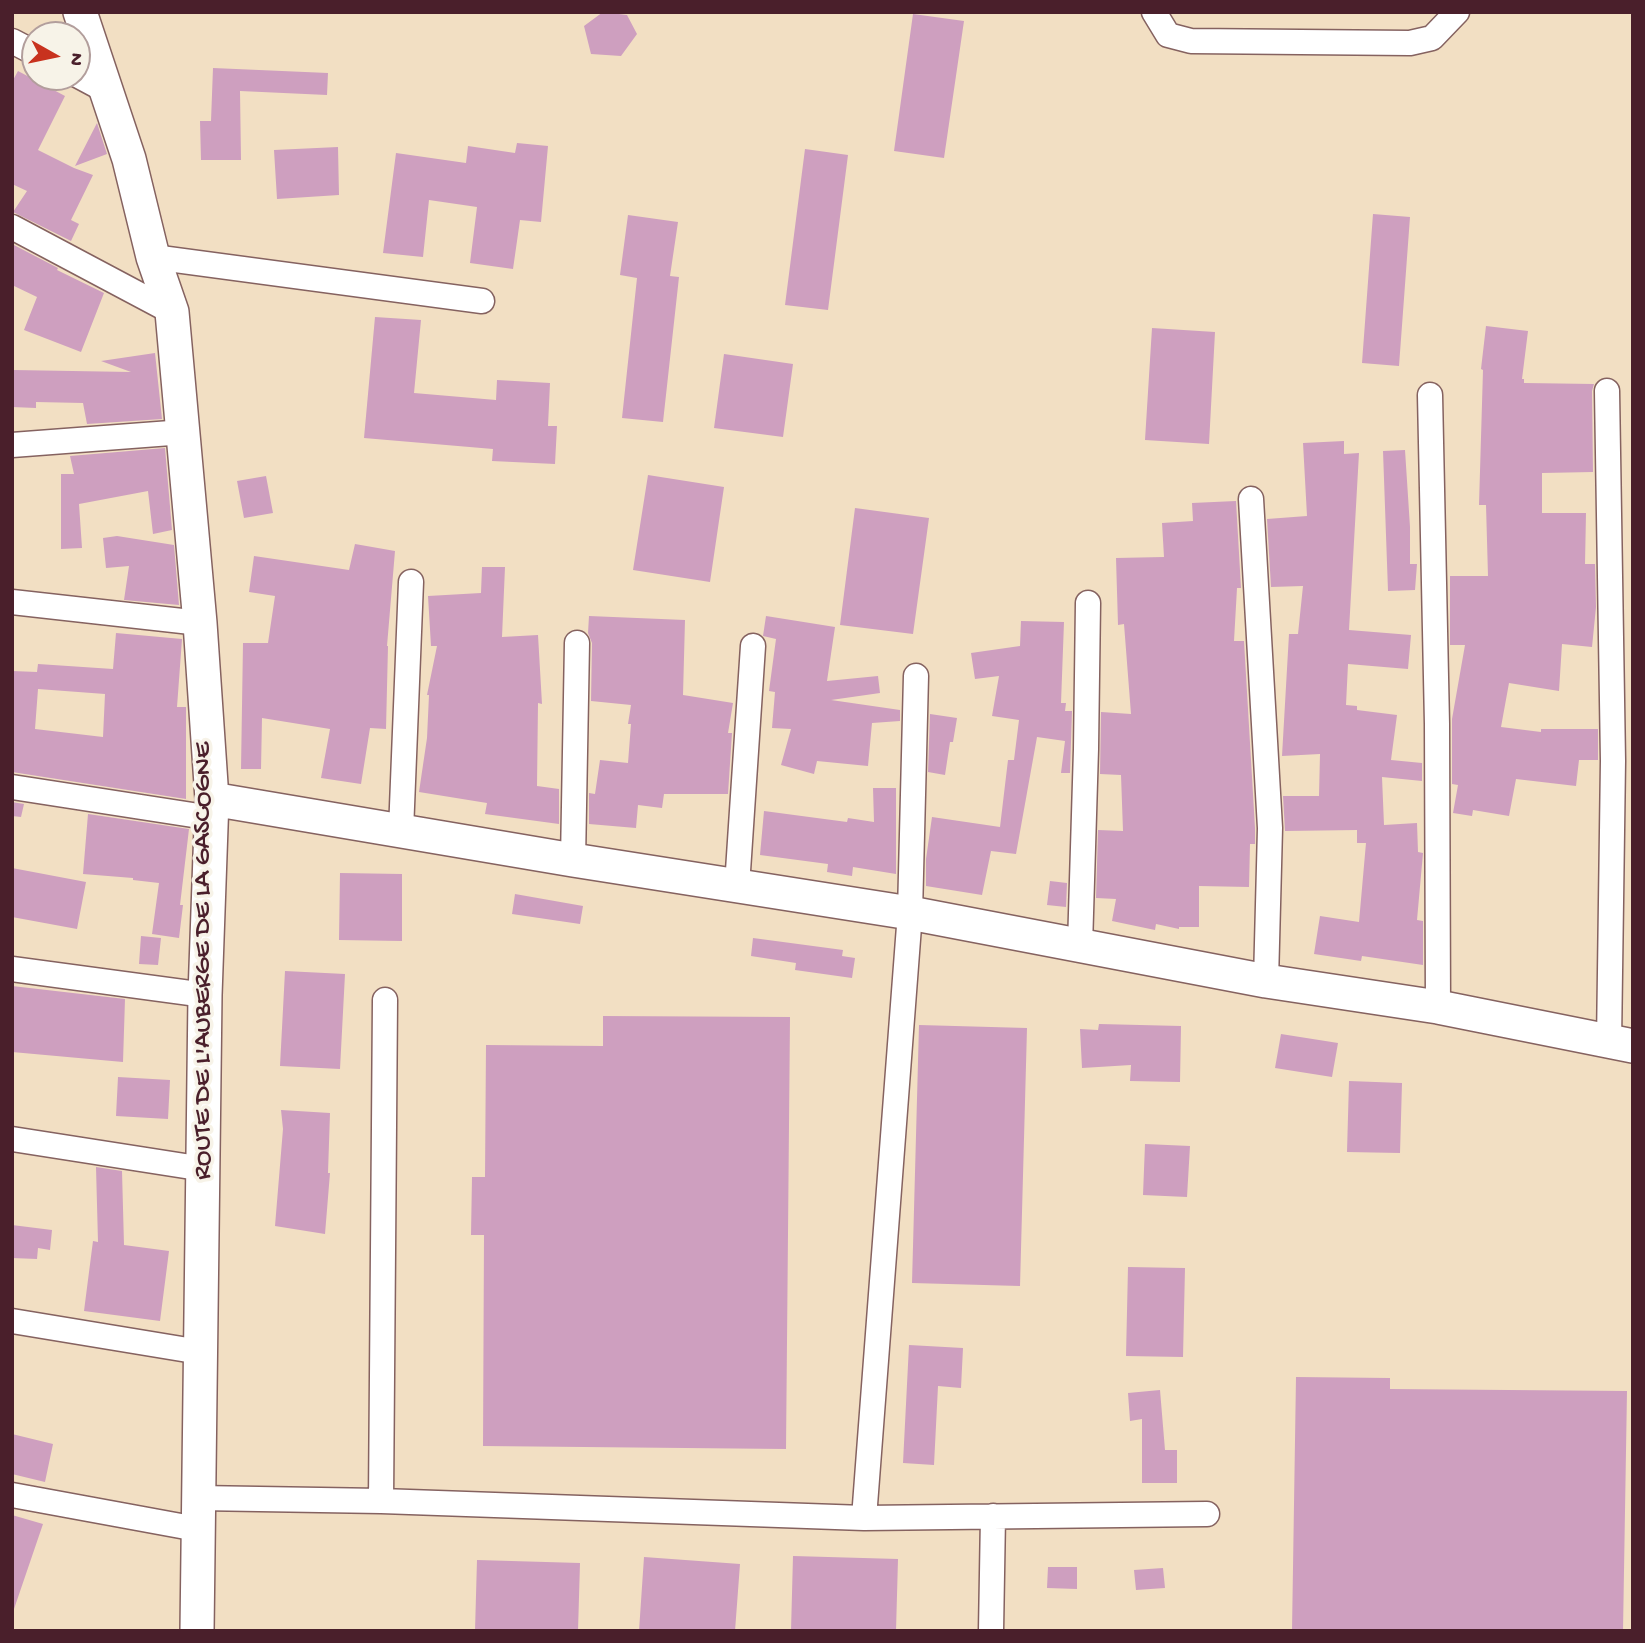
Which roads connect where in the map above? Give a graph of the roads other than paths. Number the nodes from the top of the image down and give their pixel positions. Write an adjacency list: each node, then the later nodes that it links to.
1 (1154, 12): 2 (street)
2 (1457, 12)
3 (91, 83): 5 (street, ROUTE DE L'AUBERGE DE LA GASCOGNE)
4 (12, 227): 7 (street)
5 (153, 257): 6 (street); 7 (street, ROUTE DE L'AUBERGE DE LA GASCOGNE)
6 (482, 301)
7 (172, 312): 10 (street, ROUTE DE L'AUBERGE DE LA GASCOGNE)
8 (1607, 391): 32 (street)
9 (1430, 395): 31 (street)
10 (184, 432): 11 (street); 16 (street, ROUTE DE L'AUBERGE DE LA GASCOGNE)
11 (12, 445)
12 (1251, 499): 28 (street)
13 (411, 582): 22 (street)
14 (12, 602): 16 (street)
15 (1088, 603): 26 (street)
16 (200, 623): 21 (street, ROUTE DE L'AUBERGE DE LA GASCOGNE)
17 (577, 643): 23 (street)
18 (754, 646): 24 (street)
19 (916, 676): 25 (street)
20 (12, 787): 21 (street)
21 (212, 809): 22 (street); 29 (street, ROUTE DE L'AUBERGE DE LA GASCOGNE)
22 (401, 831): 23 (street)
23 (573, 860): 24 (street)
24 (737, 886): 25 (street)
25 (910, 913): 26 (street); 42 (street)
26 (1080, 946): 28 (street)
27 (12, 969): 29 (street)
28 (1266, 981): 31 (street)
29 (205, 995): 34 (street, ROUTE DE L'AUBERGE DE LA GASCOGNE)
30 (385, 1000): 38 (street)
31 (1438, 1007): 32 (street)
32 (1621, 1044)
33 (12, 1139): 34 (street)
34 (204, 1170): 36 (street, ROUTE DE L'AUBERGE DE LA GASCOGNE)
35 (12, 1321): 36 (street)
36 (200, 1352): 39 (street, ROUTE DE L'AUBERGE DE LA GASCOGNE)
37 (12, 1495): 39 (street)
38 (381, 1501): 39 (street); 42 (street)
39 (197, 1513): 43 (street, ROUTE DE L'AUBERGE DE LA GASCOGNE)
40 (1207, 1514): 41 (street)
41 (993, 1516): 42 (street); 44 (street)
42 (864, 1518)
43 (197, 1631)
44 (991, 1631)

